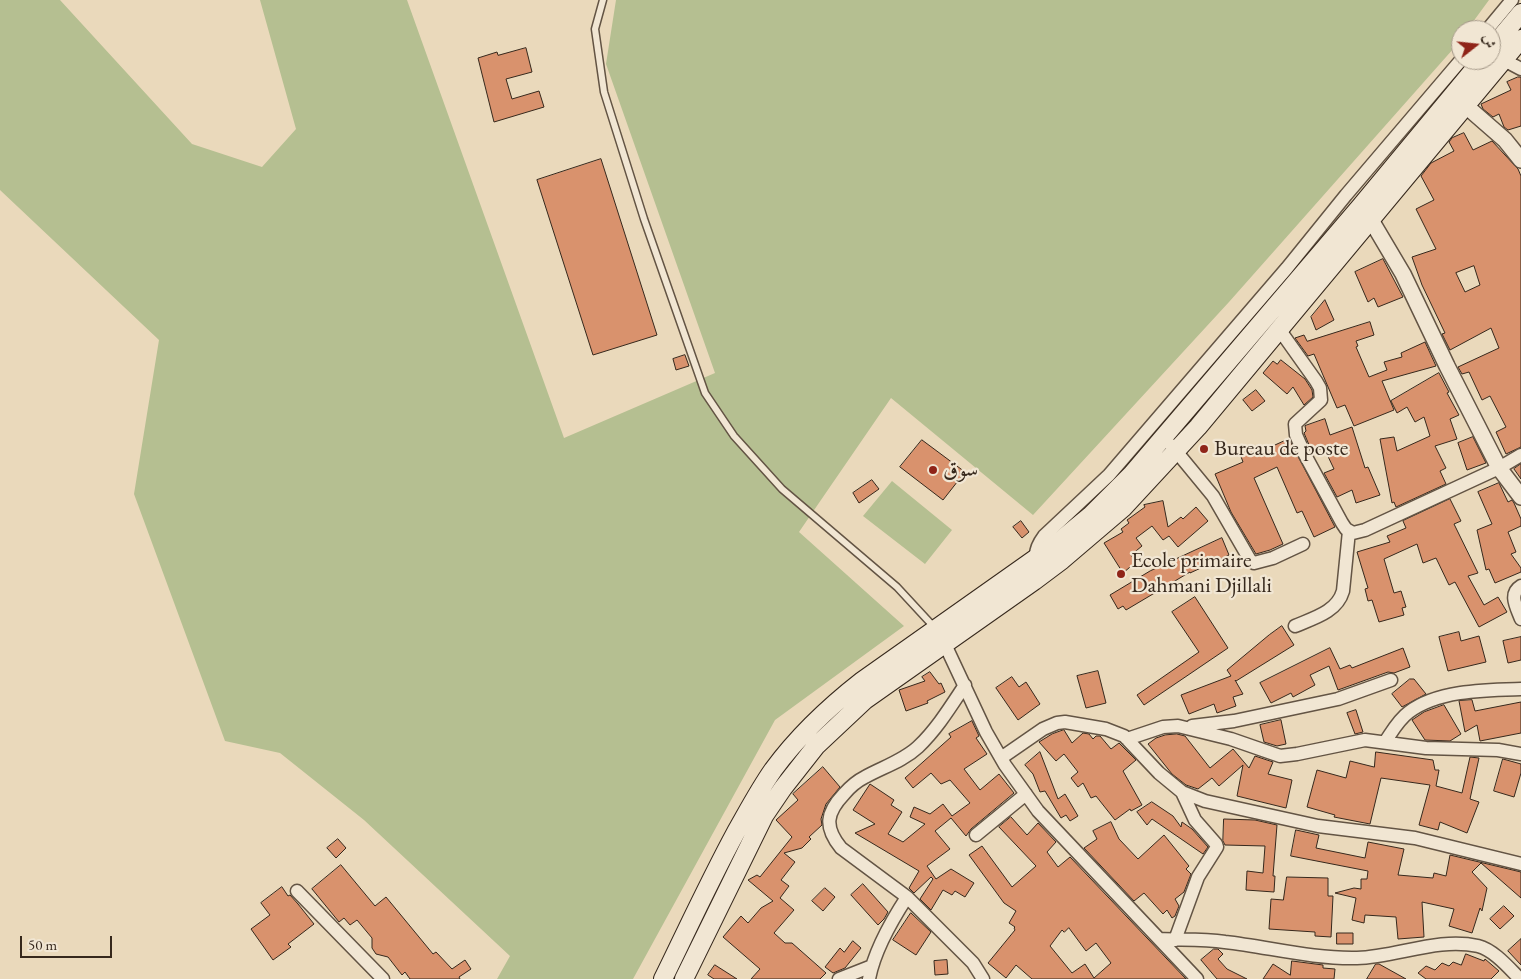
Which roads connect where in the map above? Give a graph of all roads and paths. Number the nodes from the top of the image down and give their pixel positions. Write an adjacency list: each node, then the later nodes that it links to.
1 (603, 0): 29 (lane)
2 (1512, 0): 4 (street)
3 (1521, 13): 6 (main road)
4 (1495, 20)
5 (1521, 38): 7 (main road)
6 (1501, 49)
7 (1501, 52)
8 (1501, 56): 9 (street)
9 (1521, 69)
10 (1452, 70): 15 (street)
11 (1476, 70): 13 (main road)
12 (1485, 70): 13 (main road)
13 (1460, 100): 14 (street); 16 (main road)
14 (1521, 160)
15 (1346, 195): 16 (street); 25 (street)
16 (1366, 213): 17 (main road); 18 (main road); 21 (street)
17 (1279, 329): 19 (main road); 23 (street)
18 (1164, 438): 19 (street); 25 (main road)
19 (1176, 451): 24 (street); 25 (main road)
20 (1521, 455): 21 (street)
21 (1499, 468): 22 (street); 23 (street)
22 (1521, 497)
23 (1349, 531): 28 (street)
24 (1303, 544)
25 (1040, 565): 29 (main road); 30 (main road)
26 (1521, 586): 27 (street)
27 (1521, 619)
28 (1295, 626)
29 (935, 628): 30 (street); 50 (main road)
30 (946, 644): 32 (street); 51 (main road)
31 (1391, 680): 34 (street)
32 (965, 685): 38 (street); 44 (street)
33 (1521, 689): 36 (street)
34 (1187, 727): 35 (street); 36 (street)
35 (1127, 739): 38 (street); 39 (street)
36 (1385, 742): 37 (street)
37 (1521, 754)
38 (1001, 758): 40 (street)
39 (1182, 792): 42 (street); 46 (street)
40 (1026, 794): 41 (street); 45 (street)
41 (976, 836)
42 (1521, 864)
43 (297, 891): 49 (street)
44 (907, 897): 47 (street); 54 (street)
45 (1160, 940): 46 (street); 48 (street)
46 (1175, 940): 55 (street)
47 (872, 966): 52 (street); 53 (street)
48 (1191, 977)
49 (383, 979)
50 (663, 979)
51 (684, 979)
52 (839, 979)
53 (870, 979)
54 (983, 979)
55 (1520, 979)

